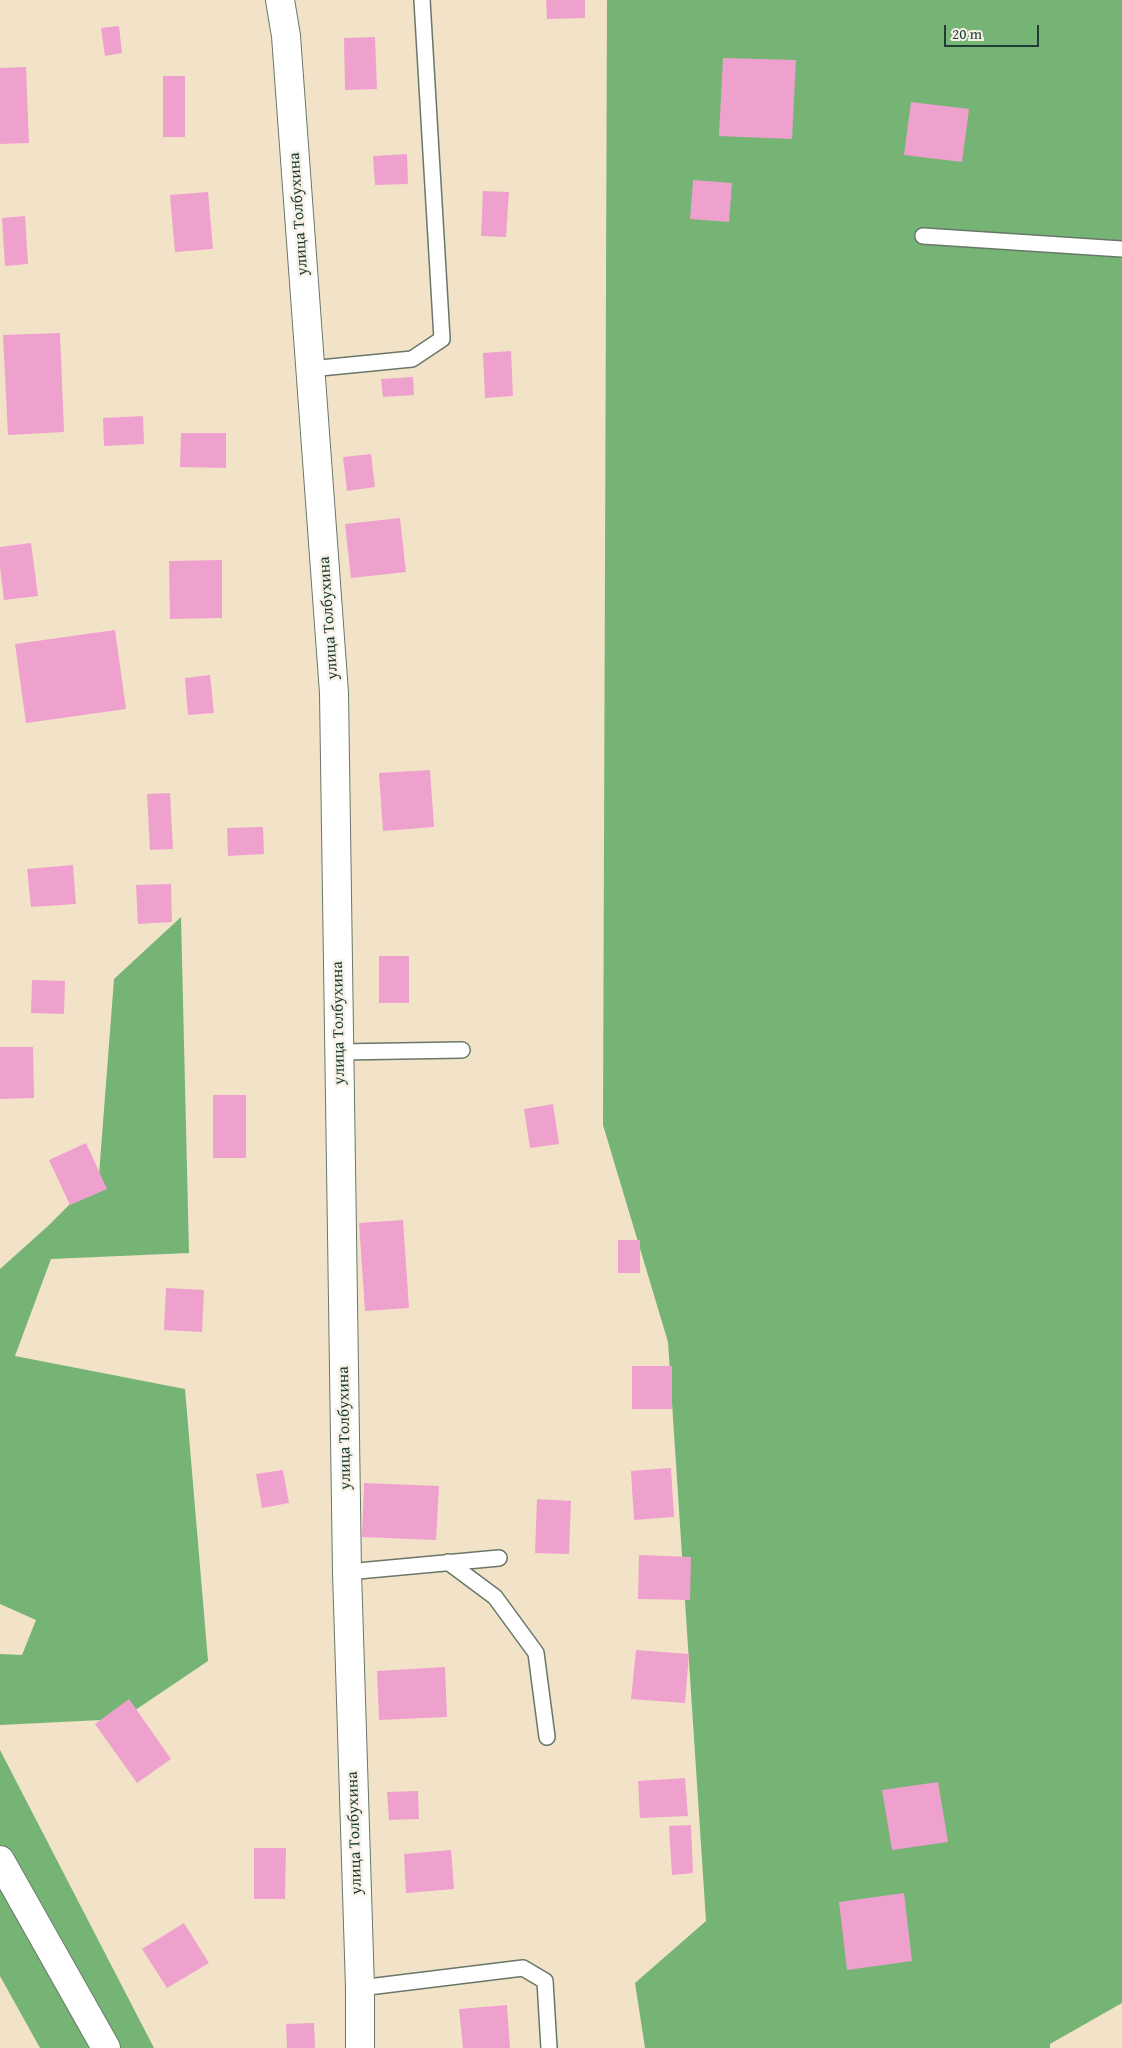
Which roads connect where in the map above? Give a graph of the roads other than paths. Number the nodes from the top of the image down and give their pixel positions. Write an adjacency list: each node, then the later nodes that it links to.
1 (280, 0): 5 (street, улица Толбухина)
2 (422, 0): 5 (lane)
3 (922, 236): 4 (lane)
4 (1122, 249)
5 (310, 369): 7 (street, улица Толбухина)
6 (462, 1050): 7 (lane)
7 (339, 1052): 10 (street, улица Толбухина)
8 (499, 1558): 9 (lane)
9 (448, 1562): 10 (lane); 11 (lane)
10 (347, 1572): 13 (street, улица Толбухина)
11 (547, 1738)
12 (0, 1860): 14 (street)
13 (360, 1988): 15 (street, улица Толбухина); 16 (lane)
14 (106, 2048)
15 (360, 2048)
16 (549, 2048)

